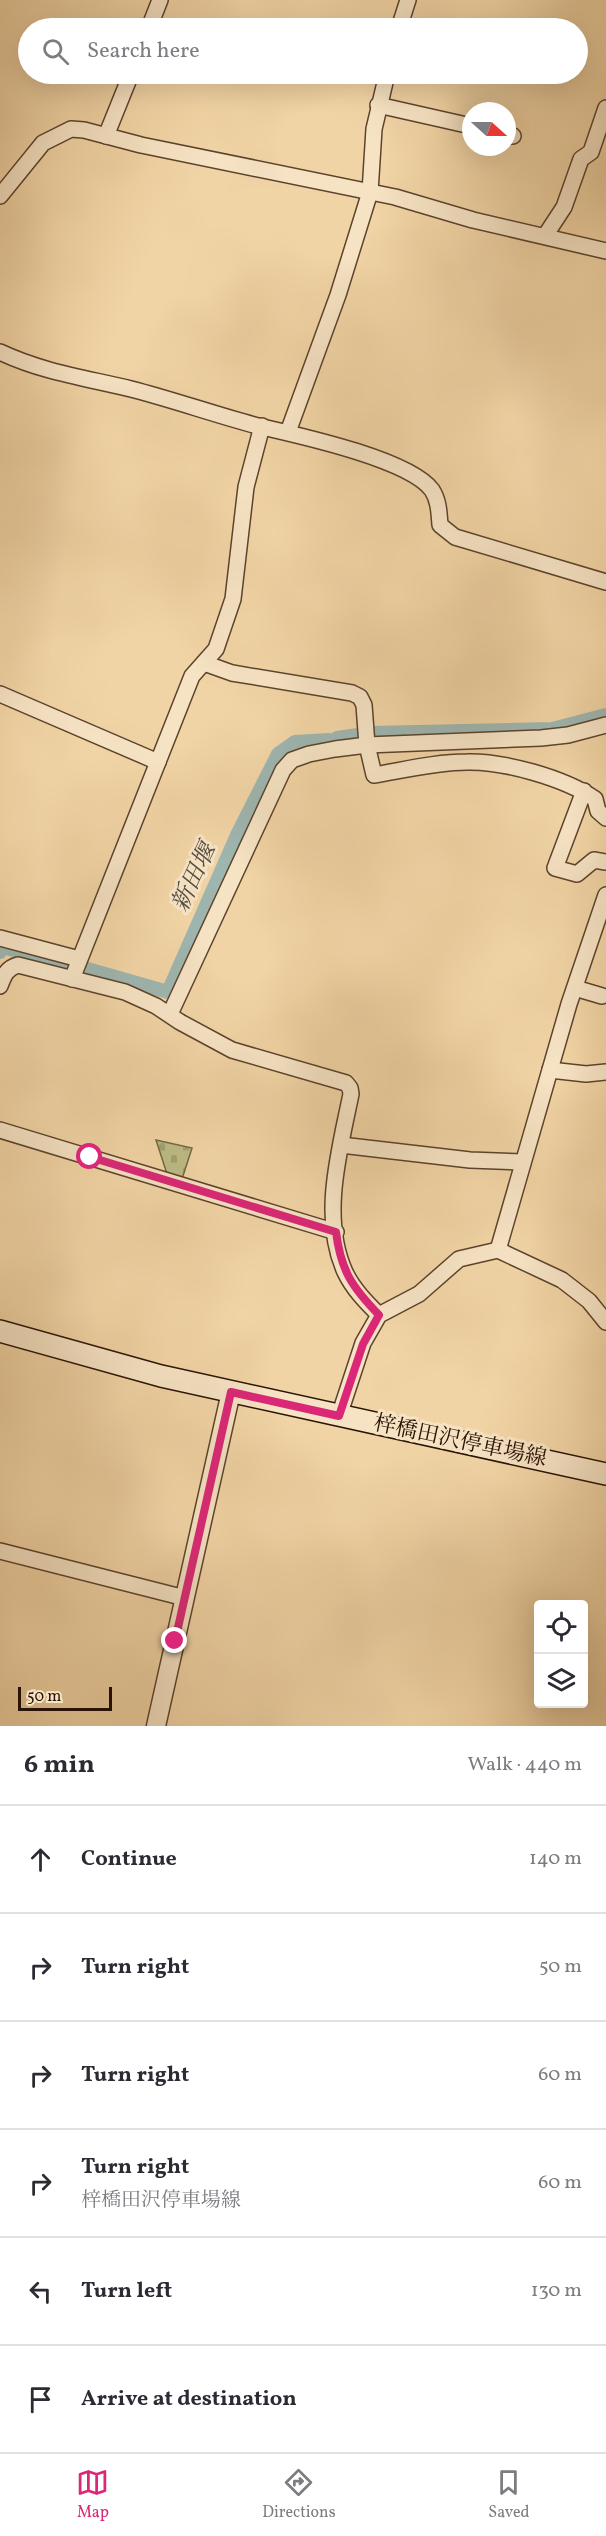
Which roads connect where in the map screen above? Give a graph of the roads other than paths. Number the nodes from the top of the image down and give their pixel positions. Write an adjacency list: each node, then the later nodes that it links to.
1 (160, 0): 3 (street)
2 (408, 0): 4 (street)
3 (153, 18)
4 (402, 18)
5 (127, 84): 10 (street)
6 (384, 84): 7 (street)
7 (378, 105): 9 (street); 11 (street)
8 (606, 108): 13 (street)
9 (462, 124)
10 (106, 136): 11 (street); 12 (street)
11 (370, 192): 13 (street); 17 (street)
12 (0, 196)
13 (545, 236): 14 (street)
14 (606, 251)
15 (0, 352): 16 (street)
16 (262, 426): 17 (street); 19 (street)
17 (288, 432): 18 (street)
18 (606, 582)
19 (204, 663): 22 (street); 23 (street)
20 (0, 694): 23 (street)
21 (606, 725): 22 (street)
22 (367, 745): 24 (street); 34 (street)
23 (158, 762): 29 (street)
24 (584, 791): 25 (street); 26 (street)
25 (606, 818)
26 (606, 862)
27 (606, 895): 32 (street)
28 (0, 938): 29 (street)
29 (80, 959): 30 (street)
30 (72, 979): 31 (street); 34 (street)
31 (0, 986)
32 (575, 988): 33 (street); 35 (street)
33 (602, 996)
34 (170, 1014): 38 (street)
35 (550, 1070): 36 (street); 39 (street)
36 (606, 1072)
37 (0, 1130): 40 (street)
38 (341, 1145): 39 (street); 40 (street)
39 (523, 1162): 41 (street)
40 (336, 1232): 42 (street)
41 (498, 1250): 42 (street); 43 (street)
42 (379, 1315): 46 (street)
43 (606, 1322)
44 (0, 1331): 45 (main road, 梓橋田沢停車場線)
45 (231, 1392): 46 (main road, 梓橋田沢停車場線); 49 (street)
46 (339, 1416): 47 (main road, 梓橋田沢停車場線)
47 (606, 1474)
48 (0, 1551): 49 (street)
49 (185, 1598): 50 (street)
50 (156, 1726)

